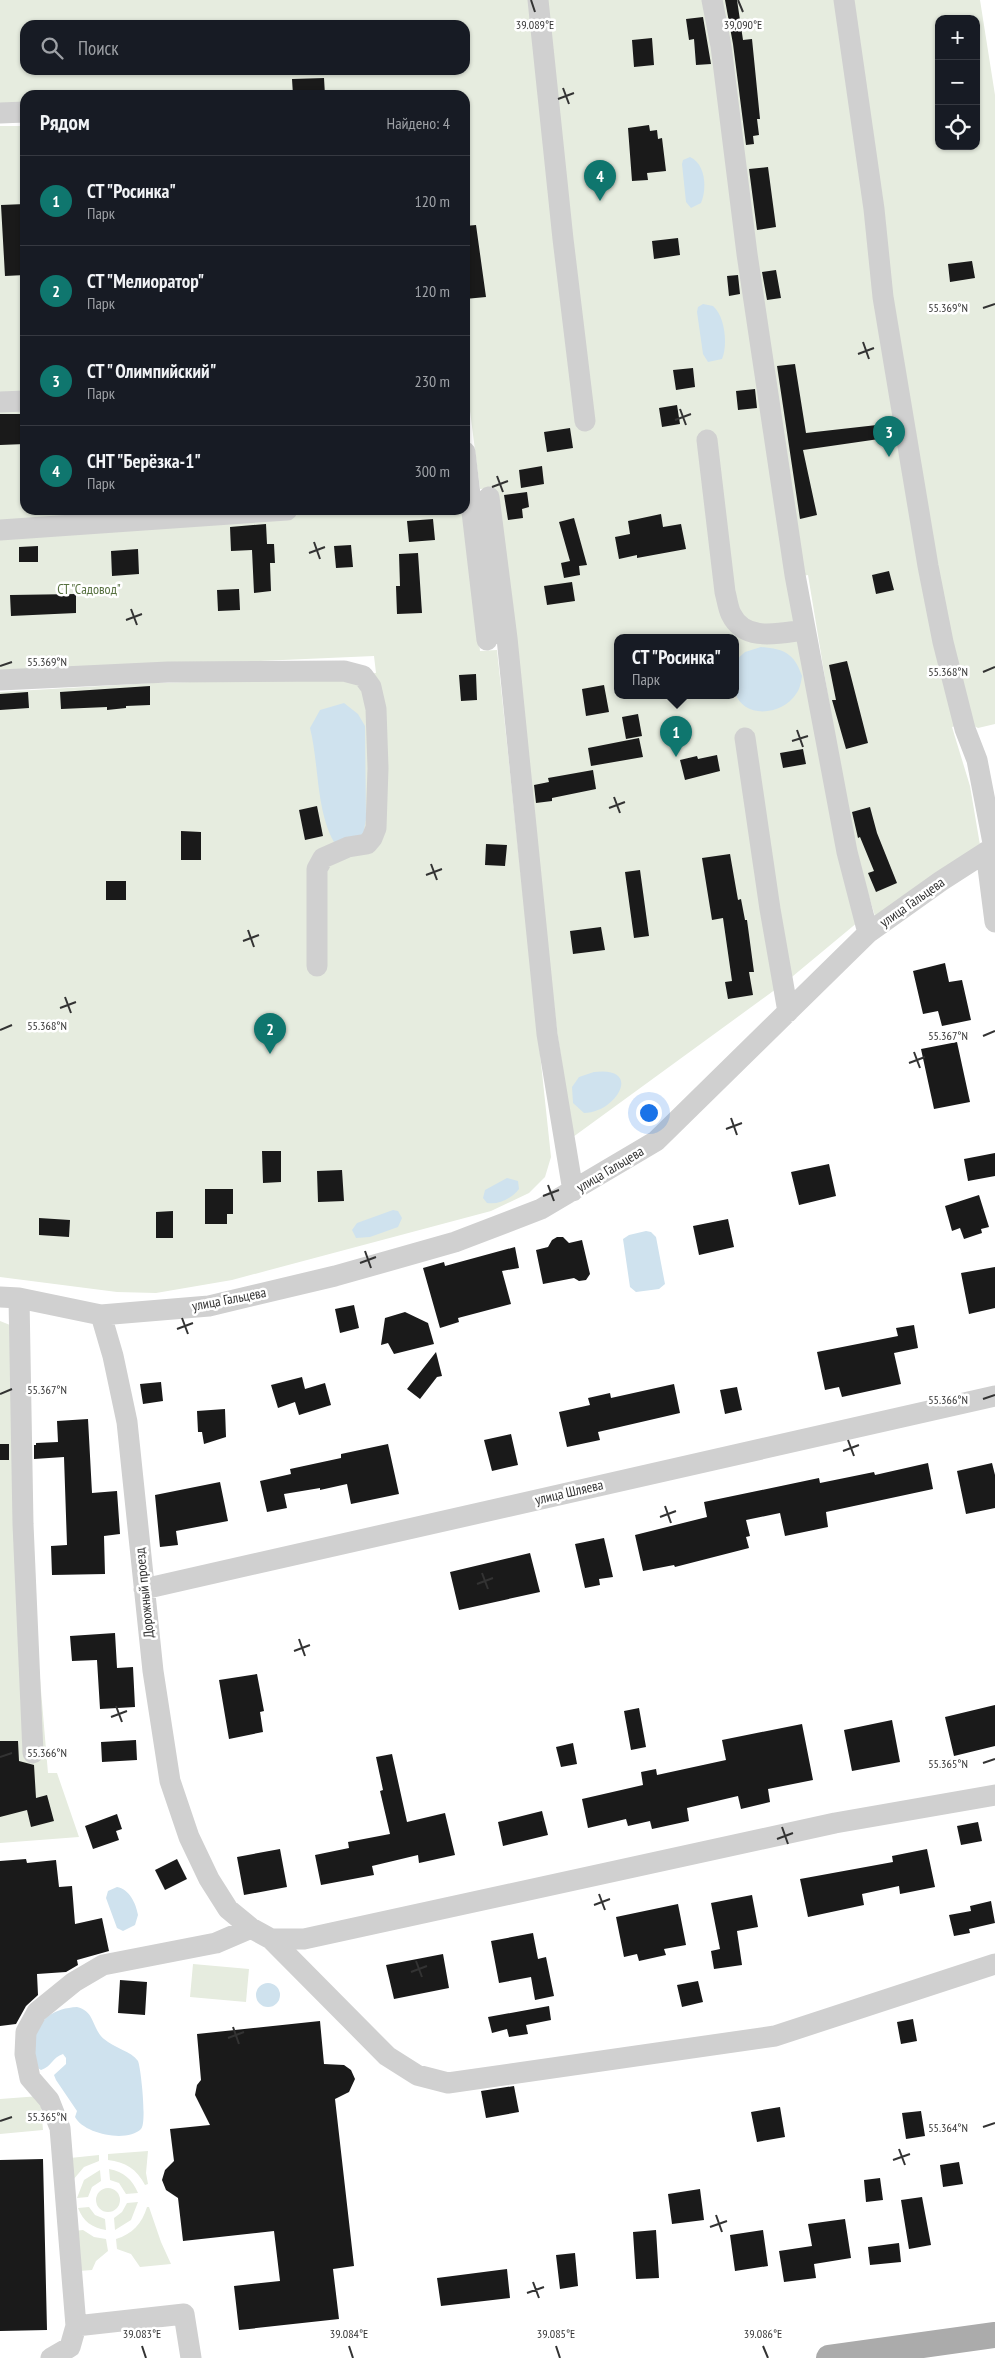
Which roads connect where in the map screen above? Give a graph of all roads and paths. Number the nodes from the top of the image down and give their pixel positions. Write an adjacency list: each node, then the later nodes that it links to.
1 (538, 0): 8 (street)
2 (712, 0): 14 (street)
3 (844, 0): 18 (street)
4 (20, 112): 5 (street)
5 (0, 113)
6 (20, 401): 7 (street)
7 (0, 402)
8 (585, 421)
9 (707, 440): 14 (street)
10 (470, 474): 11 (street)
11 (475, 497): 15 (street); 23 (street)
12 (215, 515): 13 (street)
13 (0, 530)
14 (805, 630): 20 (street)
15 (486, 640)
16 (0, 680): 21 (street)
17 (745, 738): 22 (street)
18 (992, 851): 19 (street); 20 (street, улица Гальцева)
19 (995, 922)
20 (868, 933): 22 (street, улица Гальцева)
21 (317, 966)
22 (788, 1012): 23 (street, улица Гальцева)
23 (573, 1191): 25 (street, улица Гальцева)
24 (9, 1297): 25 (street); 28 (street)
25 (101, 1315): 27 (street, Дорожный проезд)
26 (995, 1396): 27 (street, улица Шляева)
27 (144, 1589): 30 (street, Дорожный проезд)
28 (33, 1752)
29 (995, 1795): 31 (street)
30 (251, 1928): 31 (street, Дорожный проезд); 33 (street)
31 (271, 1939): 32 (street)
32 (995, 1964)
33 (76, 2326): 36 (street); 37 (street)
34 (995, 2335): 35 (main road)
35 (926, 2351): 38 (main road)
36 (51, 2358)
37 (191, 2358)
38 (830, 2358)

